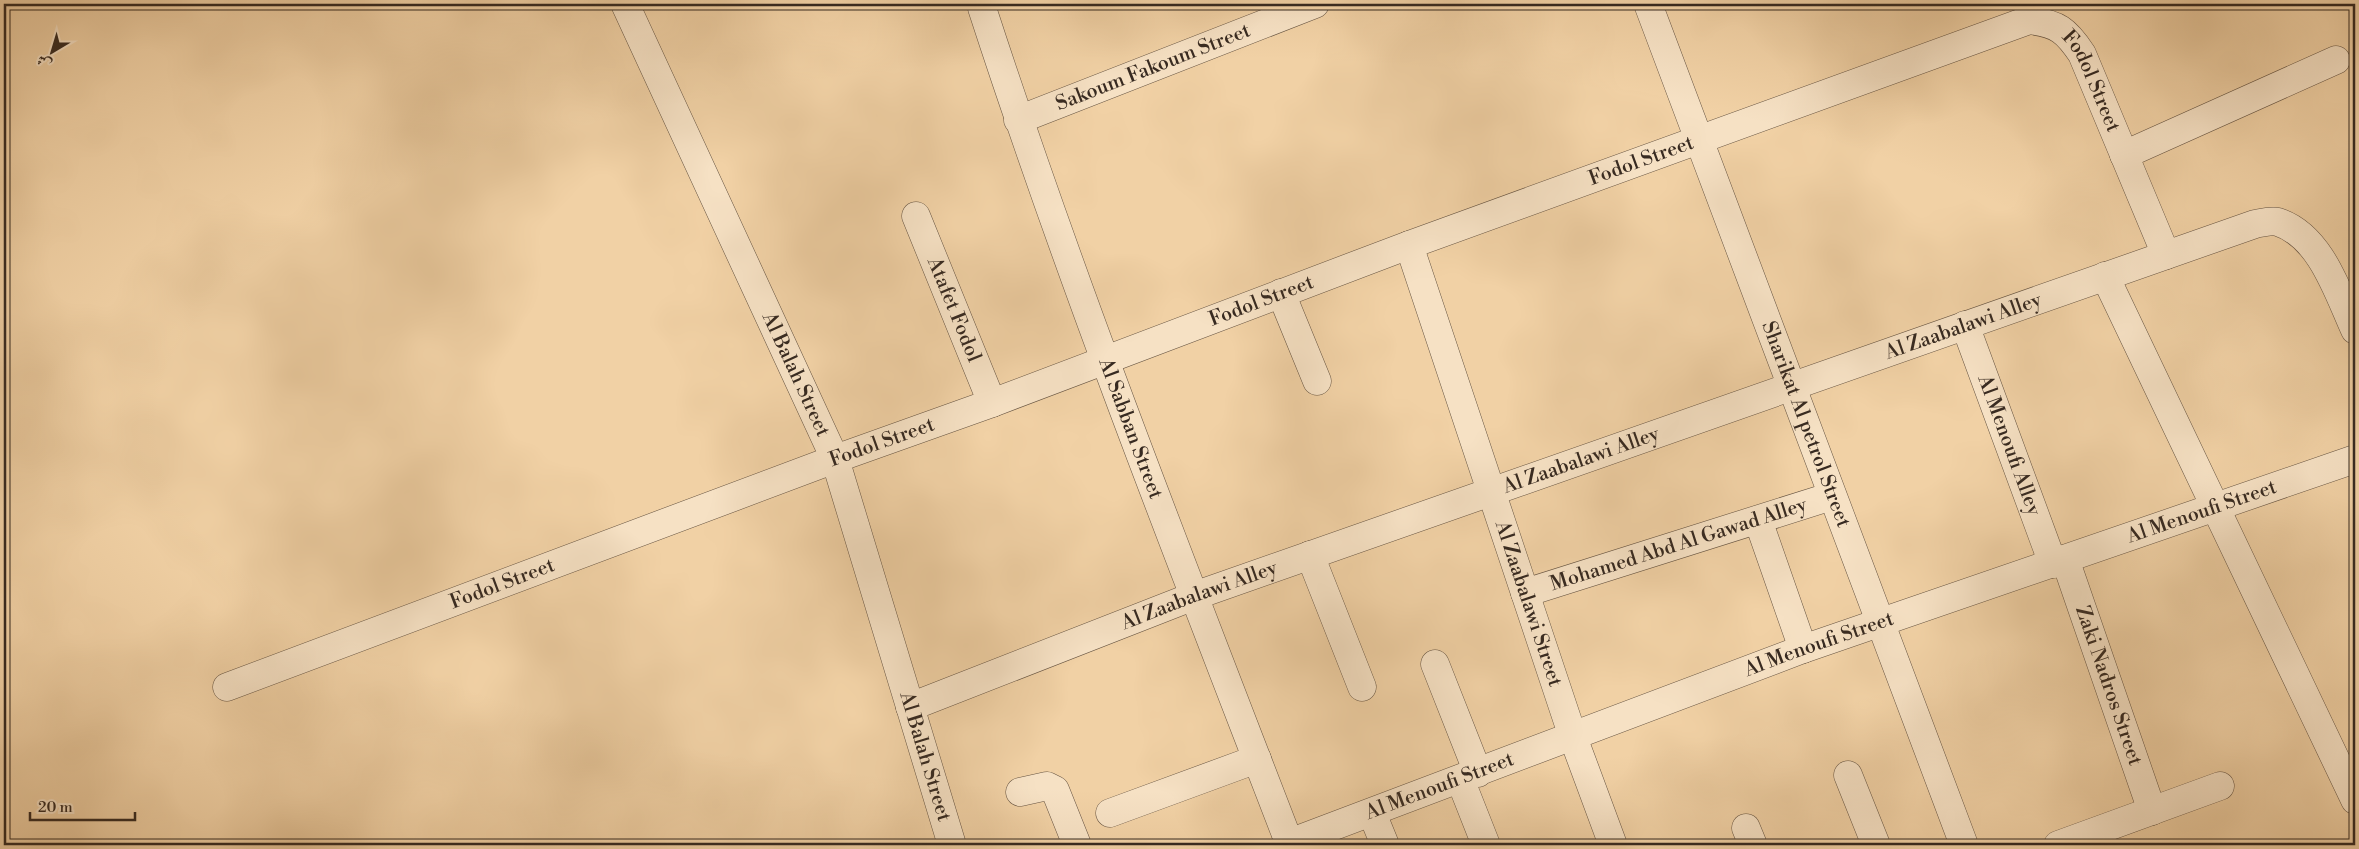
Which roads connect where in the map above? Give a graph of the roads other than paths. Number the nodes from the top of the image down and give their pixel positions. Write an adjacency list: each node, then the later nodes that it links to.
1 (625, 4): 20 (street, Al Balah Street)
2 (1315, 4): 6 (street, Sakoum Fakoum Street)
3 (1648, 4): 7 (street, Sharikat Al petrol Street)
4 (982, 8): 6 (street, Al Sabban Street)
5 (2336, 60): 8 (street)
6 (1018, 120): 16 (street, Al Sabban Street)
7 (1698, 138): 8 (street, Fodol Street); 10 (street, Fodol Street); 18 (street, Sharikat Al petrol Street)
8 (2124, 155): 11 (street, Fodol Street)
9 (916, 216): 19 (street, Atafet Fodol)
10 (1409, 245): 13 (street, Fodol Street); 22 (street, Al Zaabalawi Street)
11 (2166, 254): 12 (street, Al Zaabalawi Alley); 15 (street, Al Zaabalawi Alley)
12 (2105, 276): 14 (street, Al Zaabalawi Alley); 24 (street)
13 (1281, 293): 16 (street, Fodol Street); 17 (street)
14 (1965, 325): 18 (street, Al Zaabalawi Alley); 27 (street, Al Menoufi Alley)
15 (2355, 330)
16 (1104, 361): 19 (street, Fodol Street); 29 (street, Al Sabban Street)
17 (1317, 381)
18 (1791, 386): 22 (street, Al Zaabalawi Alley); 23 (street, Sharikat Al petrol Street)
19 (992, 404): 20 (street, Fodol Street)
20 (835, 459): 33 (street, Fodol Street); 35 (street, Al Balah Street)
21 (2355, 460): 24 (street, Al Menoufi Street)
22 (1491, 491): 26 (street, Al Zaabalawi Alley); 28 (street, Al Zaabalawi Street)
23 (1832, 496): 25 (street, Mohamed Abd Al Gawad Alley); 30 (street, Sharikat Al petrol Street)
24 (2216, 508): 27 (street, Al Menoufi Street); 42 (street)
25 (1758, 520): 28 (street, Mohamed Abd Al Gawad Alley); 31 (street)
26 (1310, 555): 29 (street, Al Zaabalawi Alley); 34 (street)
27 (2060, 562): 30 (street, Al Menoufi Street); 43 (street, Zaki Nadros Street)
28 (1525, 593): 36 (street, Al Zaabalawi Street)
29 (1194, 596): 35 (street, Al Zaabalawi Alley); 37 (street, Al Sabban Street)
30 (1880, 622): 31 (street, Al Menoufi Street); 53 (street, Sharikat Al petrol Street)
31 (1803, 649): 36 (street, Al Menoufi Street)
32 (1435, 664): 39 (street)
33 (227, 687)
34 (1362, 687)
35 (910, 706): 47 (street, Al Balah Street)
36 (1573, 737): 39 (street, Al Menoufi Street); 51 (street, Al Zaabalawi Street)
37 (1256, 759): 44 (street); 46 (street, Al Sabban Street)
38 (1848, 775): 52 (street)
39 (1469, 776): 45 (street, Al Menoufi Street); 50 (street)
40 (2220, 786): 43 (street)
41 (1020, 792): 48 (street)
42 (2355, 800)
43 (2152, 811): 54 (street)
44 (1110, 813)
45 (1372, 813): 46 (street, Al Menoufi Street); 49 (street)
46 (1289, 844)
47 (952, 845)
48 (1077, 845)
49 (1385, 845)
50 (1486, 845)
51 (1613, 845)
52 (1876, 845)
53 (1964, 845)
54 (2058, 845)

